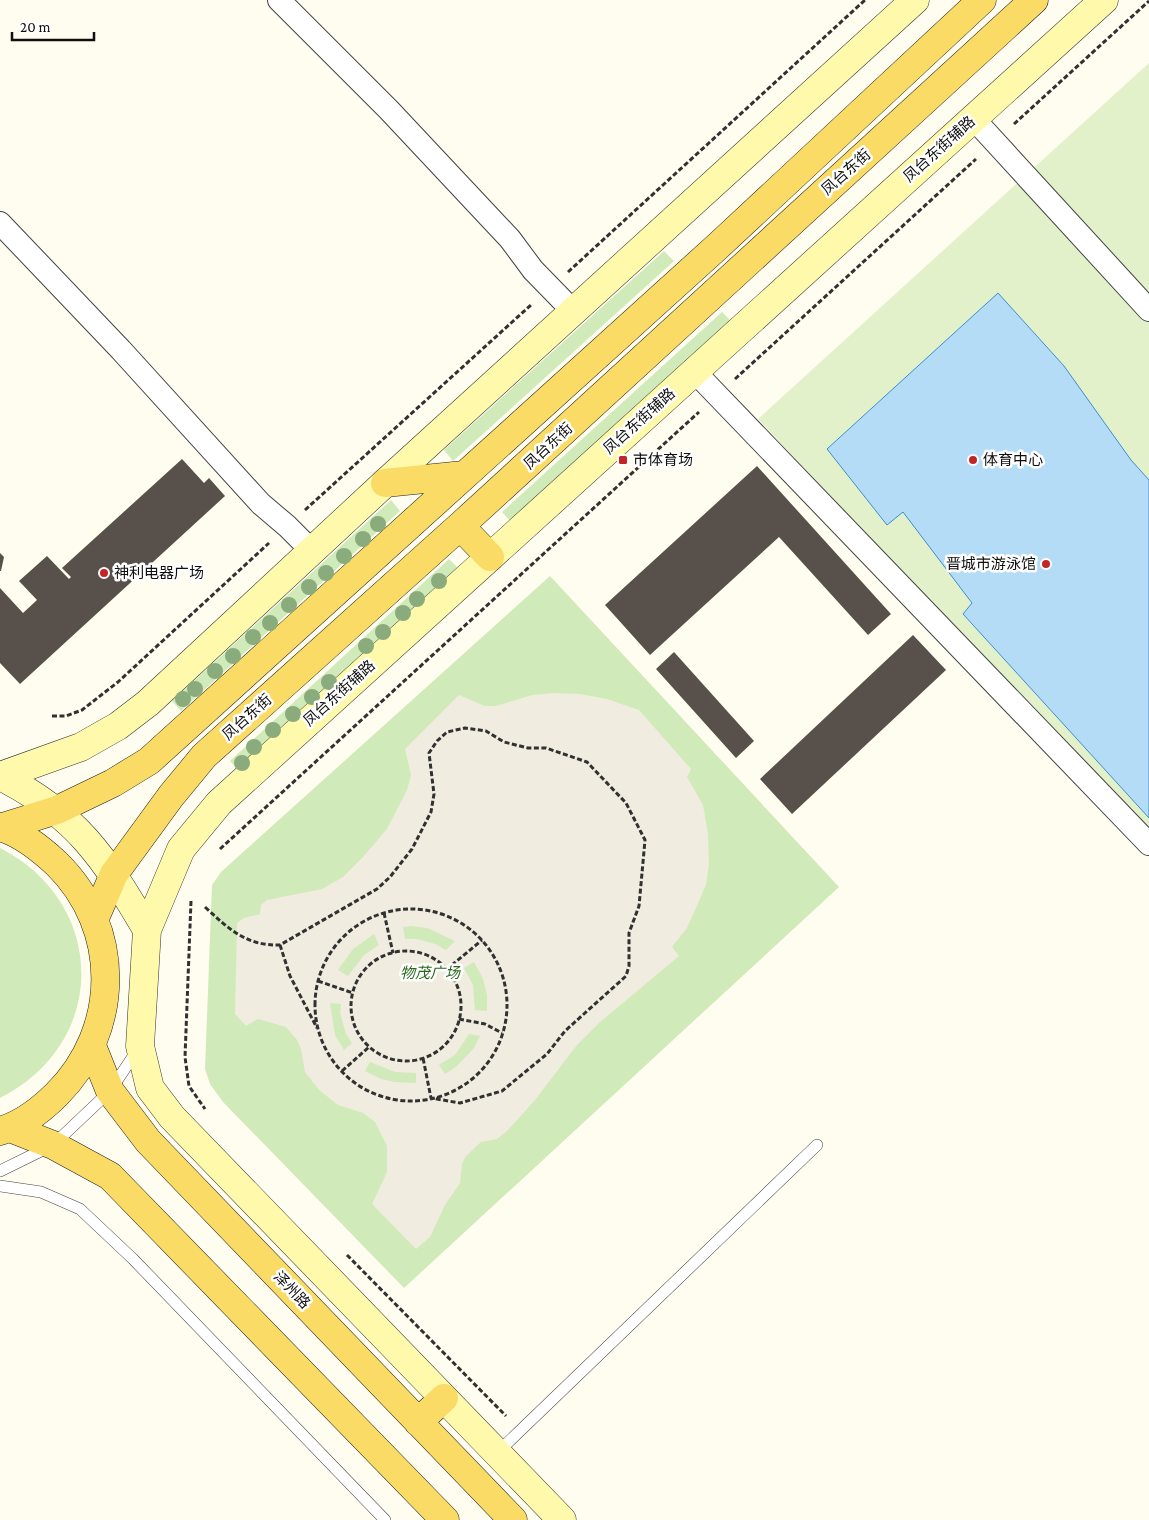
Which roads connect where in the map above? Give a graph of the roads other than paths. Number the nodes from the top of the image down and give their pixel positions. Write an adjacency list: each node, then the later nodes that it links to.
1 (279, 0): 9 (street)
2 (915, 0): 9 (main road)
3 (982, 0): 11 (main road)
4 (1034, 0): 13 (main road, 凤台东街)
5 (1104, 0): 6 (main road, 凤台东街辅路)
6 (973, 118): 8 (street); 10 (main road, 凤台东街辅路)
7 (0, 223): 14 (street)
8 (1149, 310)
9 (573, 311): 12 (main road)
10 (694, 371): 15 (main road, 凤台东街辅路); 19 (street)
11 (464, 475): 12 (main road); 17 (main road)
12 (385, 483): 14 (main road)
13 (460, 526): 15 (main road); 20 (main road, 凤台东街)
14 (312, 551): 16 (main road)
15 (490, 556): 22 (main road, 凤台东街辅路)
16 (0, 776): 17 (main road)
17 (57, 810): 18 (main road); 20 (main road)
18 (2, 827): 21 (main road)
19 (1149, 844)
20 (114, 874): 21 (main road, 凤台东街); 22 (main road)
21 (94, 918): 23 (main road)
22 (147, 930): 24 (main road)
23 (92, 1046): 25 (main road, 泽州路); 26 (main road)
24 (140, 1046): 25 (lane); 31 (main road)
25 (110, 1091): 27 (lane); 32 (main road, 泽州路)
26 (5, 1130): 27 (main road)
27 (53, 1145): 29 (lane); 35 (main road)
28 (817, 1145): 33 (lane)
29 (0, 1171)
30 (0, 1186): 34 (lane)
31 (444, 1398): 32 (main road); 33 (main road)
32 (418, 1422): 36 (main road, 泽州路)
33 (497, 1453): 37 (main road)
34 (385, 1520)
35 (445, 1520)
36 (513, 1520)
37 (562, 1520)

